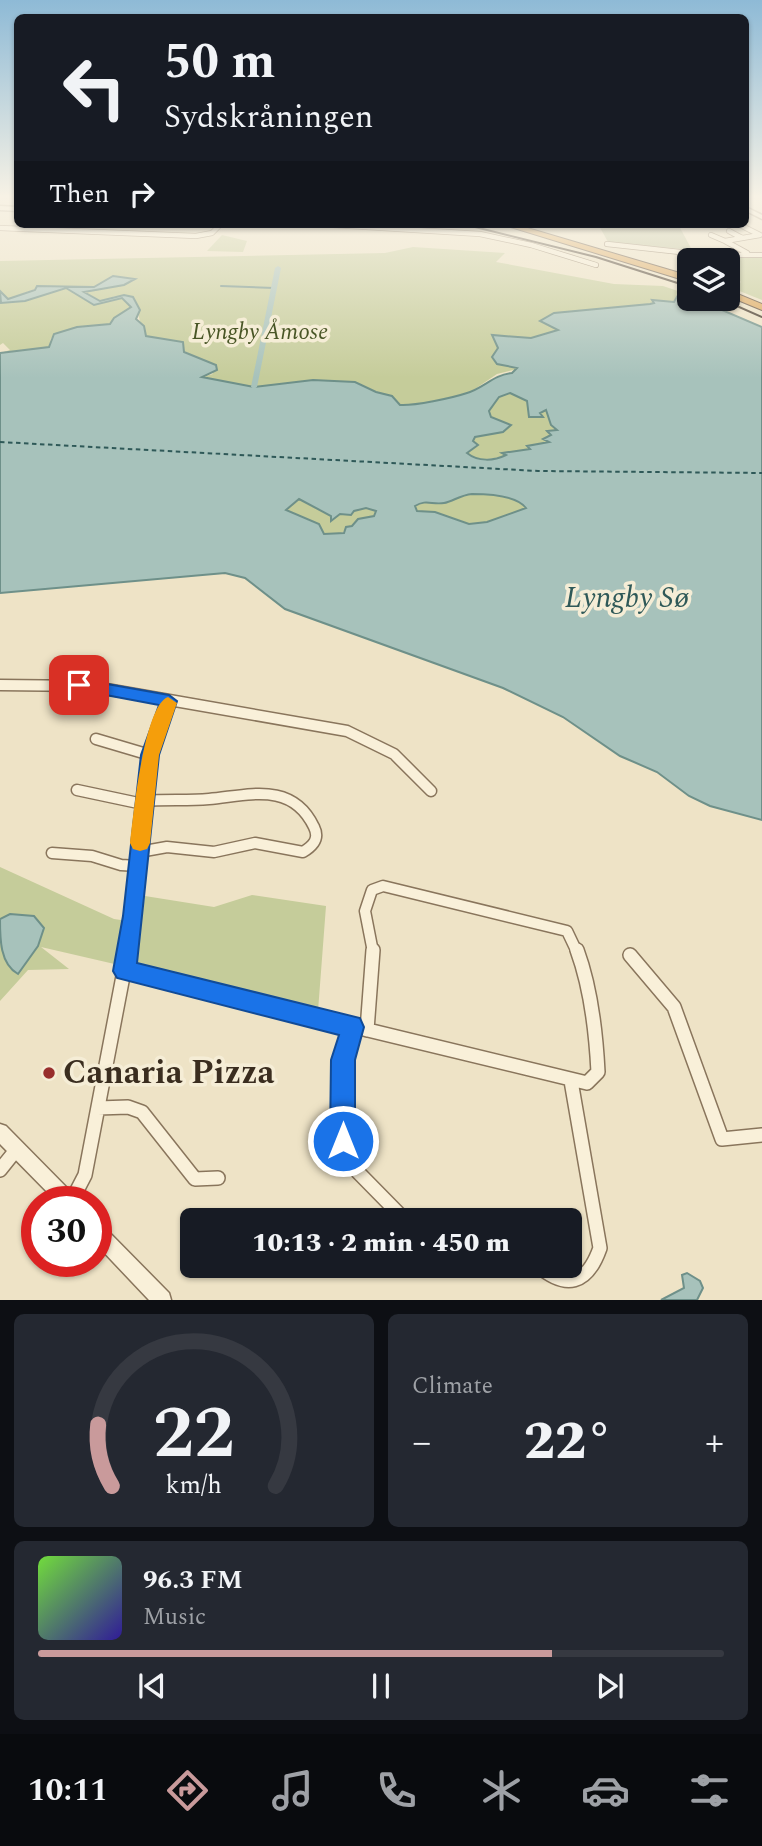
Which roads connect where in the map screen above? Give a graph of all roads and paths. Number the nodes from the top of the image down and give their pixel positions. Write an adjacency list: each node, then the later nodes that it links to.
1 (569, 257): 4 (street)
2 (619, 257): 5 (highway)
3 (622, 257): 6 (highway)
4 (596, 265)
5 (677, 273)
6 (677, 273)
7 (740, 297): 8 (highway)
8 (762, 305)
9 (0, 685): 10 (street)
10 (169, 701): 12 (street); 14 (street)
11 (96, 739): 12 (street)
12 (150, 755): 15 (street)
13 (77, 790): 15 (street)
14 (431, 791)
15 (144, 802): 17 (street); 17 (street)
16 (52, 853): 17 (street)
17 (138, 859): 19 (street)
18 (630, 955): 25 (street)
19 (124, 971): 20 (street); 23 (street)
20 (352, 1027): 21 (street); 31 (street)
21 (367, 1030): 22 (street); 22 (street)
22 (571, 1082): 35 (street)
23 (98, 1108): 28 (street); 30 (street)
24 (0, 1132): 26 (street)
25 (762, 1135)
26 (16, 1150): 27 (street); 29 (street)
27 (0, 1170)
28 (218, 1178)
29 (53, 1186)
30 (79, 1186)
31 (393, 1208)
32 (112, 1248): 36 (street)
33 (553, 1278): 34 (street)
34 (581, 1278)
35 (582, 1278)
36 (162, 1300)

